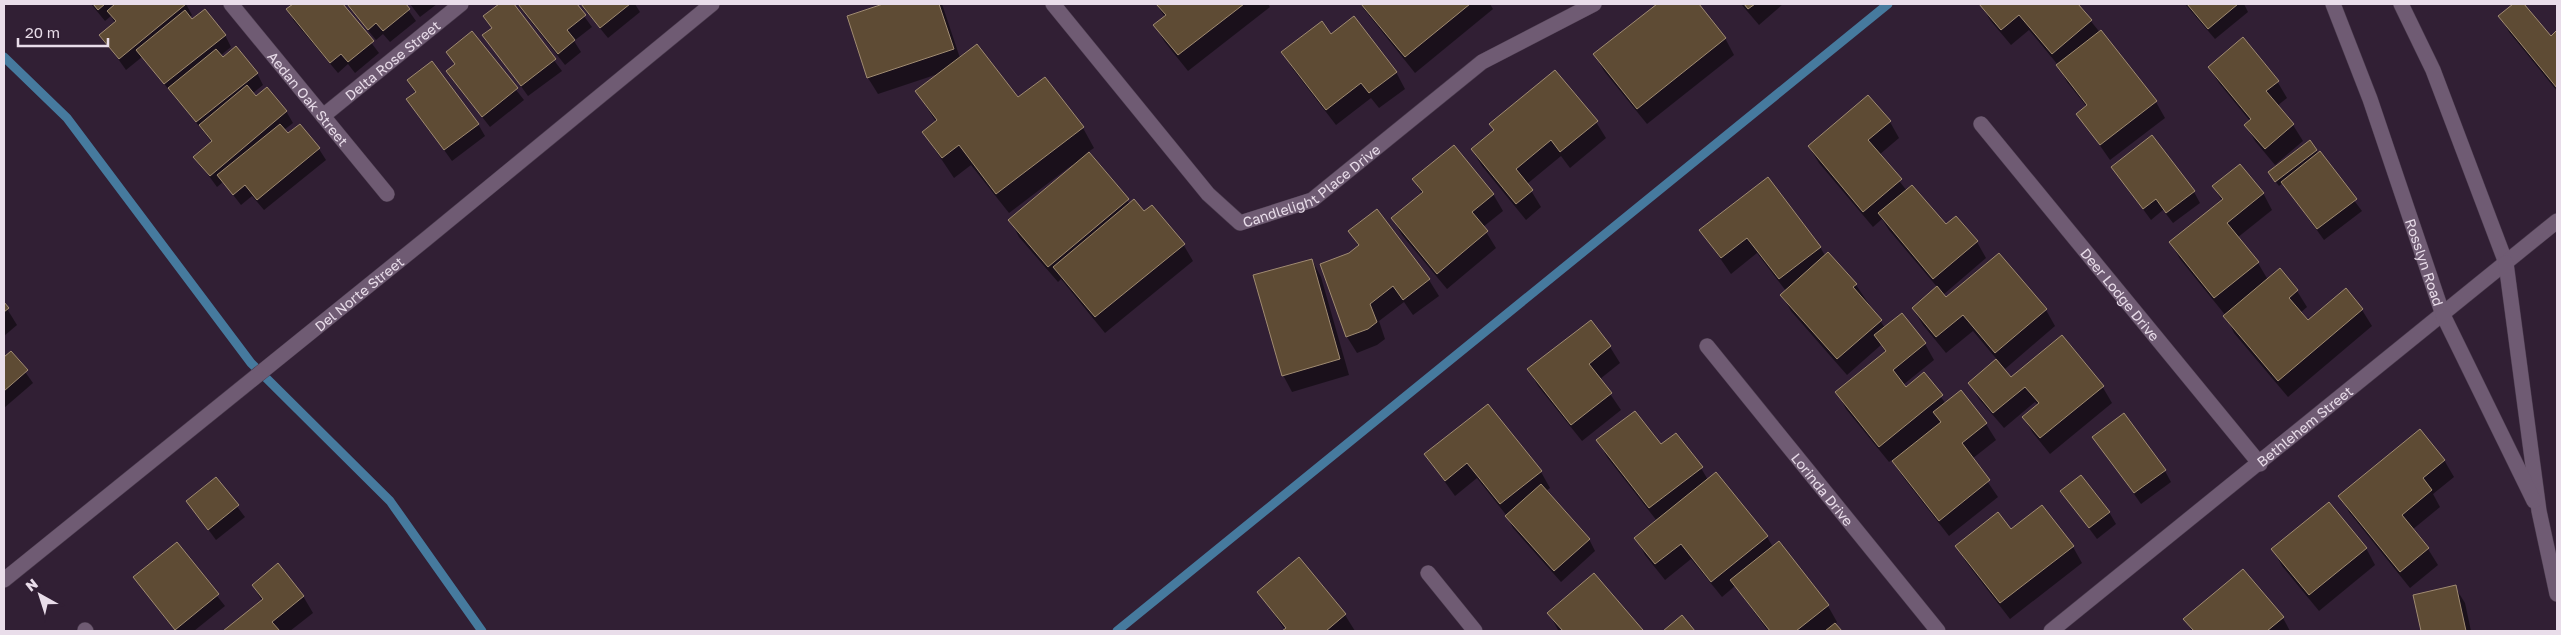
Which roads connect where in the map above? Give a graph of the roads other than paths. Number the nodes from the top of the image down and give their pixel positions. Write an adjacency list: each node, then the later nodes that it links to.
1 (232, 4): 8 (street, Aedan Oak Street)
2 (461, 4): 8 (street, Delta Rose Street)
3 (712, 4): 18 (street, Del Norte Street)
4 (1053, 4): 5 (street, Candlelight Place Drive)
5 (1594, 4)
6 (2333, 4): 13 (street, Rosslyn Road)
7 (2401, 4): 12 (street, Rosslyn Road)
8 (323, 116): 10 (street, Aedan Oak Street)
9 (1981, 124): 15 (street, Deer Lodge Drive)
10 (387, 194)
11 (2557, 220): 12 (street, Bethlehem Street)
12 (2506, 263): 13 (street, Bethlehem Street); 16 (street, Rosslyn Road)
13 (2443, 315): 15 (street, Bethlehem Street); 16 (street, Rosslyn Road)
14 (1707, 346): 21 (street, Lorinda Drive)
15 (2260, 464): 22 (street, Bethlehem Street)
16 (2539, 511): 19 (street, Rosslyn Road)
17 (1428, 573): 20 (street)
18 (4, 580)
19 (2557, 594)
20 (1475, 631)
21 (1938, 631)
22 (2051, 631)

